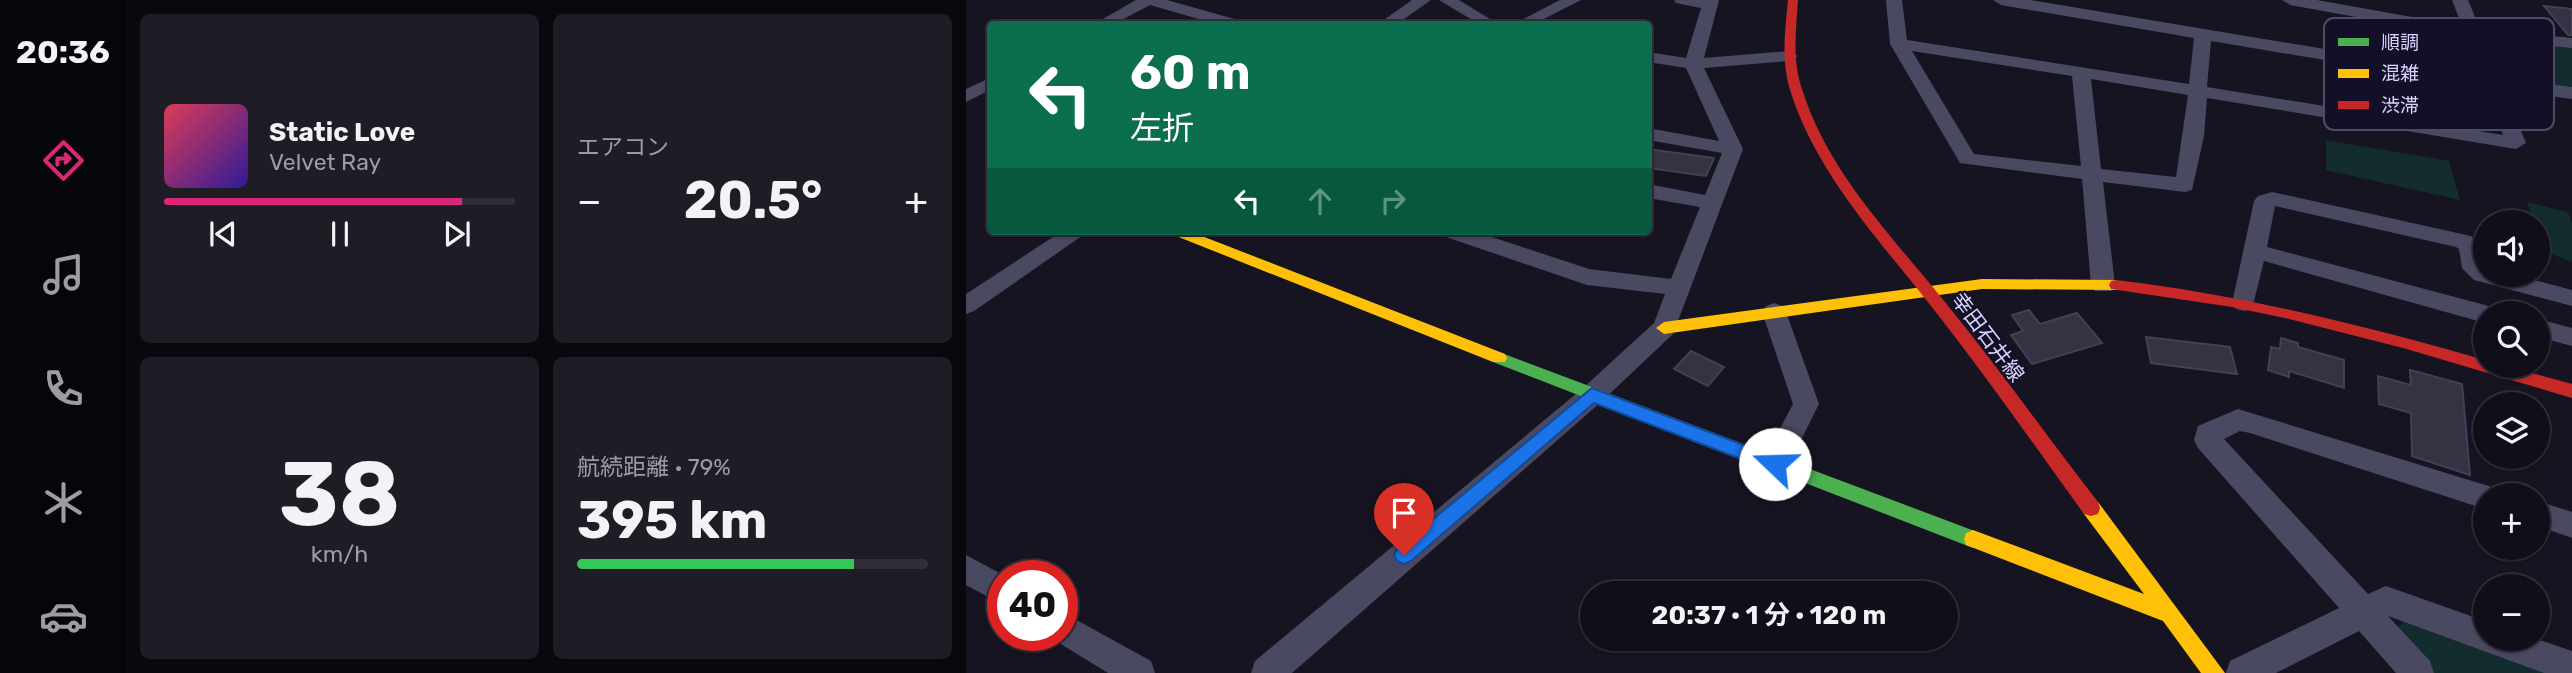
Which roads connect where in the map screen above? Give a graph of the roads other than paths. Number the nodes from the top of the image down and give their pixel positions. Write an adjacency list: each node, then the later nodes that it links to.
1 (1148, 0): 14 (street); 15 (street)
2 (1423, 0): 16 (street)
3 (1447, 0): 17 (street)
4 (1573, 0): 18 (street)
5 (1682, 0): 11 (street)
6 (1793, 0): 24 (street, 幸田石井線)
7 (1894, 0): 22 (street)
8 (2001, 0): 19 (street)
9 (2290, 0): 12 (street)
10 (2460, 0): 13 (street)
11 (1709, 2): 26 (street)
12 (2390, 18)
13 (2467, 18)
14 (1108, 21)
15 (1222, 21)
16 (1391, 21)
17 (1485, 21)
18 (1528, 21)
19 (2203, 33): 23 (street); 29 (street)
20 (2554, 41): 21 (street)
21 (2572, 43)
22 (1899, 44): 27 (street); 38 (street)
23 (2324, 54)
24 (1789, 57): 26 (street); 47 (street, 幸田石井線)
25 (1652, 58): 26 (street)
26 (1693, 64): 37 (street)
27 (2081, 72): 29 (street); 38 (street)
28 (987, 85): 32 (street)
29 (2196, 91): 33 (street); 38 (street)
30 (2554, 91): 31 (street)
31 (2572, 93)
32 (966, 96)
33 (2324, 112)
34 (2436, 130): 35 (street)
35 (2511, 130)
36 (1652, 135): 37 (street)
37 (1733, 149): 40 (street)
38 (2089, 174): 45 (street)
39 (1652, 192): 40 (street)
40 (1714, 203): 46 (street)
41 (1072, 235): 50 (street)
42 (1463, 235): 46 (street)
43 (1213, 237): 57 (street)
44 (2255, 251): 48 (street); 49 (street); 51 (street)
45 (2103, 285): 47 (street); 49 (street)
46 (1680, 288): 53 (street)
47 (1927, 290): 52 (street); 65 (street, 幸田石井線)
48 (2572, 298)
49 (2244, 303): 56 (street)
50 (966, 305)
51 (2473, 311)
52 (1774, 312): 53 (street); 58 (street)
53 (1664, 328): 57 (street)
54 (2550, 331): 55 (street)
55 (2572, 337)
56 (2572, 391)
57 (1592, 395): 58 (street); 71 (street)
58 (1775, 464): 65 (street)
59 (2473, 493): 64 (street)
60 (2550, 518): 61 (street)
61 (2572, 525)
62 (966, 569): 63 (street)
63 (987, 582)
64 (2364, 613): 66 (street); 73 (street); 74 (street)
65 (2170, 614): 72 (street, 幸田石井線)
66 (2473, 632)
67 (1078, 637): 70 (street)
68 (2527, 651): 69 (street)
69 (2572, 667)
70 (1139, 673)
71 (1267, 673)
72 (2214, 673)
73 (2242, 673)
74 (2418, 673)

